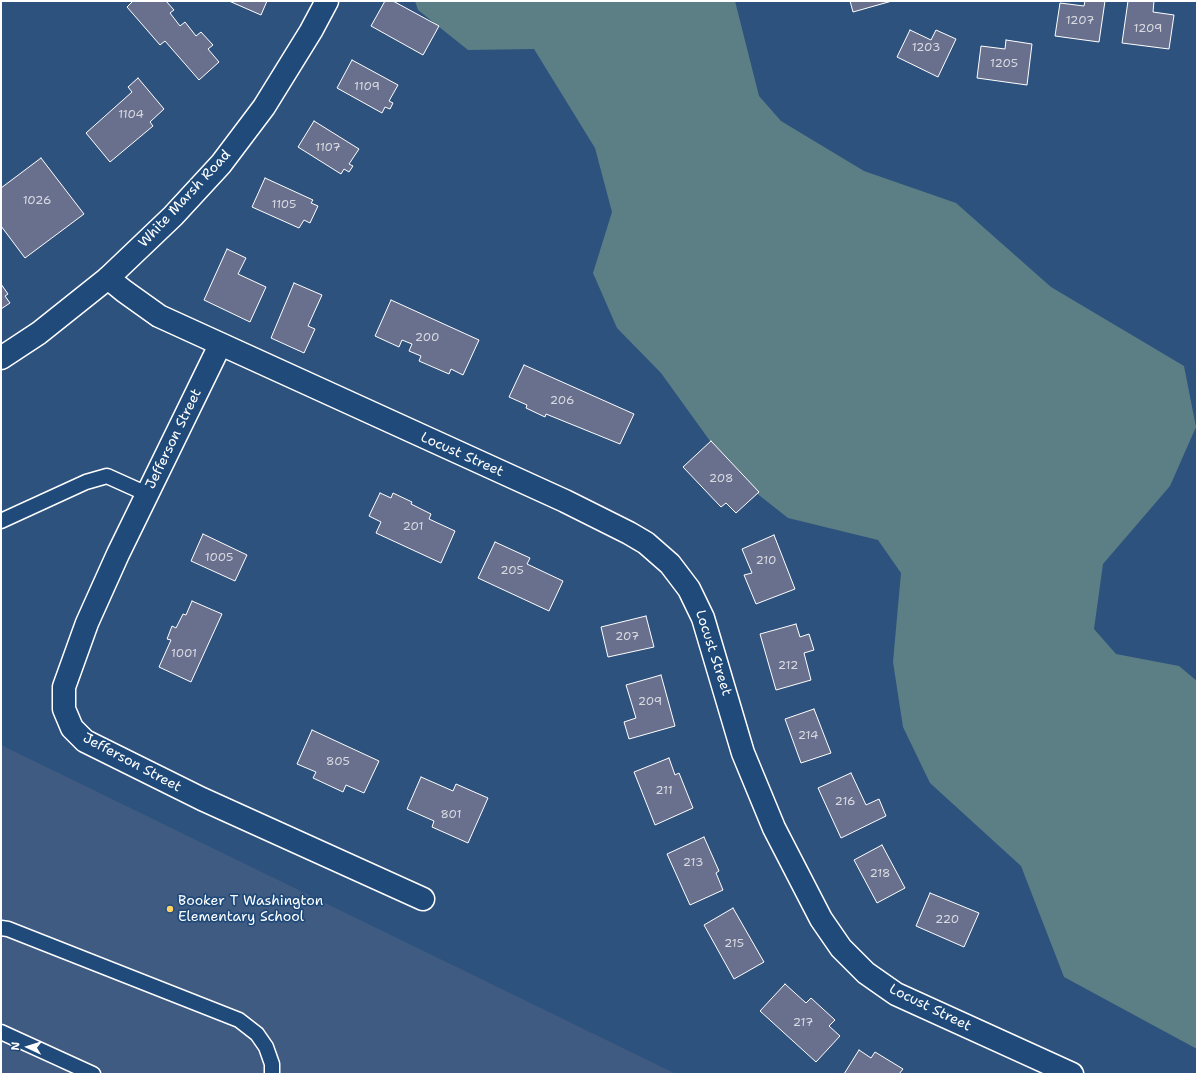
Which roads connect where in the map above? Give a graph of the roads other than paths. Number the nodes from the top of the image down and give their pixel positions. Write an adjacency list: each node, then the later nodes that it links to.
1 (327, 1): 2 (street, White Marsh Road)
2 (108, 278): 3 (street, Locust Street); 4 (street, White Marsh Road)
3 (220, 345): 5 (street, Jefferson Street); 12 (street, Locust Street)
4 (1, 358)
5 (147, 494): 6 (lane); 7 (street, Jefferson Street)
6 (1, 521)
7 (423, 899)
8 (1, 928): 11 (lane)
9 (1, 1032): 10 (lane)
10 (93, 1074)
11 (272, 1074)
12 (1072, 1074)

